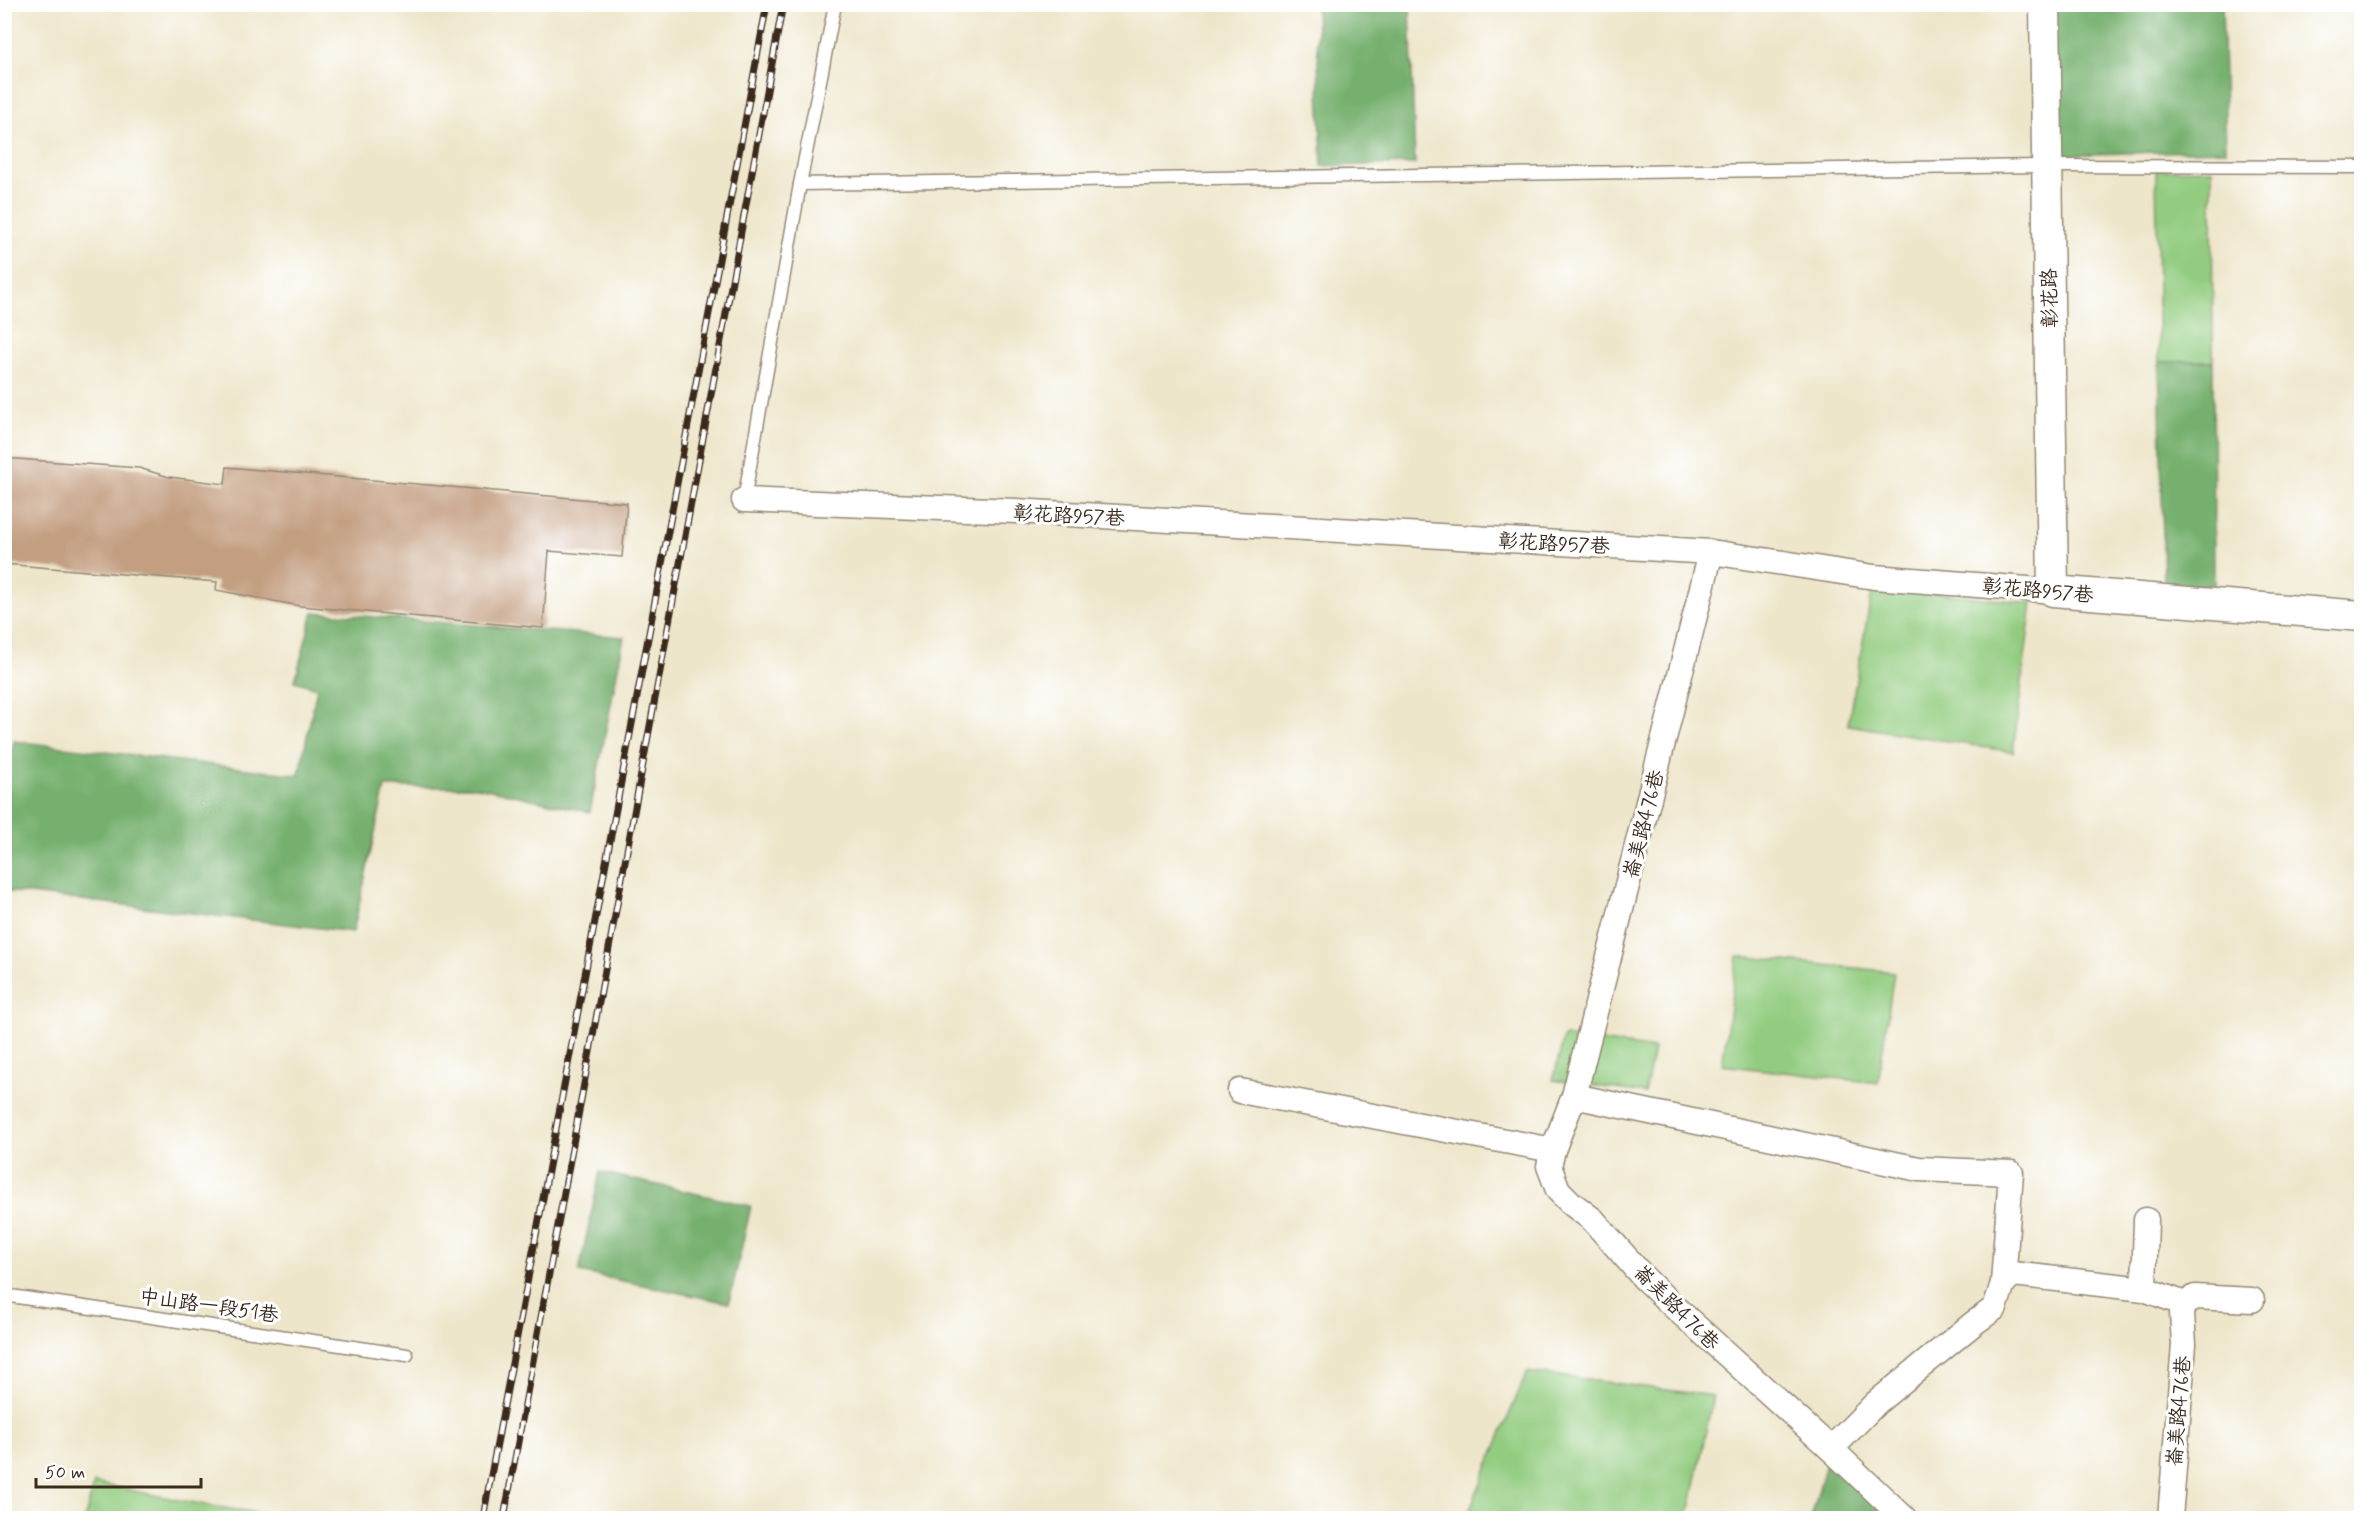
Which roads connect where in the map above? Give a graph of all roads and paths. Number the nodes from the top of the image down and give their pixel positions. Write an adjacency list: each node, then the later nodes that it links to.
1 (835, 4): 5 (lane)
2 (2044, 4): 3 (street, 彰花路)
3 (2047, 166): 4 (lane); 5 (lane); 8 (street, 彰花路)
4 (2361, 167)
5 (800, 183): 6 (lane)
6 (744, 500): 7 (street, 彰花路957巷)
7 (1711, 552): 8 (street, 彰花路957巷); 11 (street, 崙美路476巷)
8 (2053, 591): 9 (street, 彰花路957巷)
9 (2361, 616)
10 (1240, 1091): 12 (street)
11 (1574, 1096): 12 (street, 崙美路476巷); 14 (street)
12 (1553, 1150): 20 (street, 崙美路476巷)
13 (2146, 1220): 15 (street)
14 (2003, 1283): 15 (street); 20 (street)
15 (2144, 1289): 18 (street)
16 (4, 1295): 19 (lane, 中山路一段51巷)
17 (2252, 1300): 18 (street)
18 (2186, 1304): 22 (street, 崙美路476巷)
19 (407, 1355)
20 (1831, 1449): 21 (street, 崙美路476巷)
21 (1904, 1518)
22 (2170, 1518)

